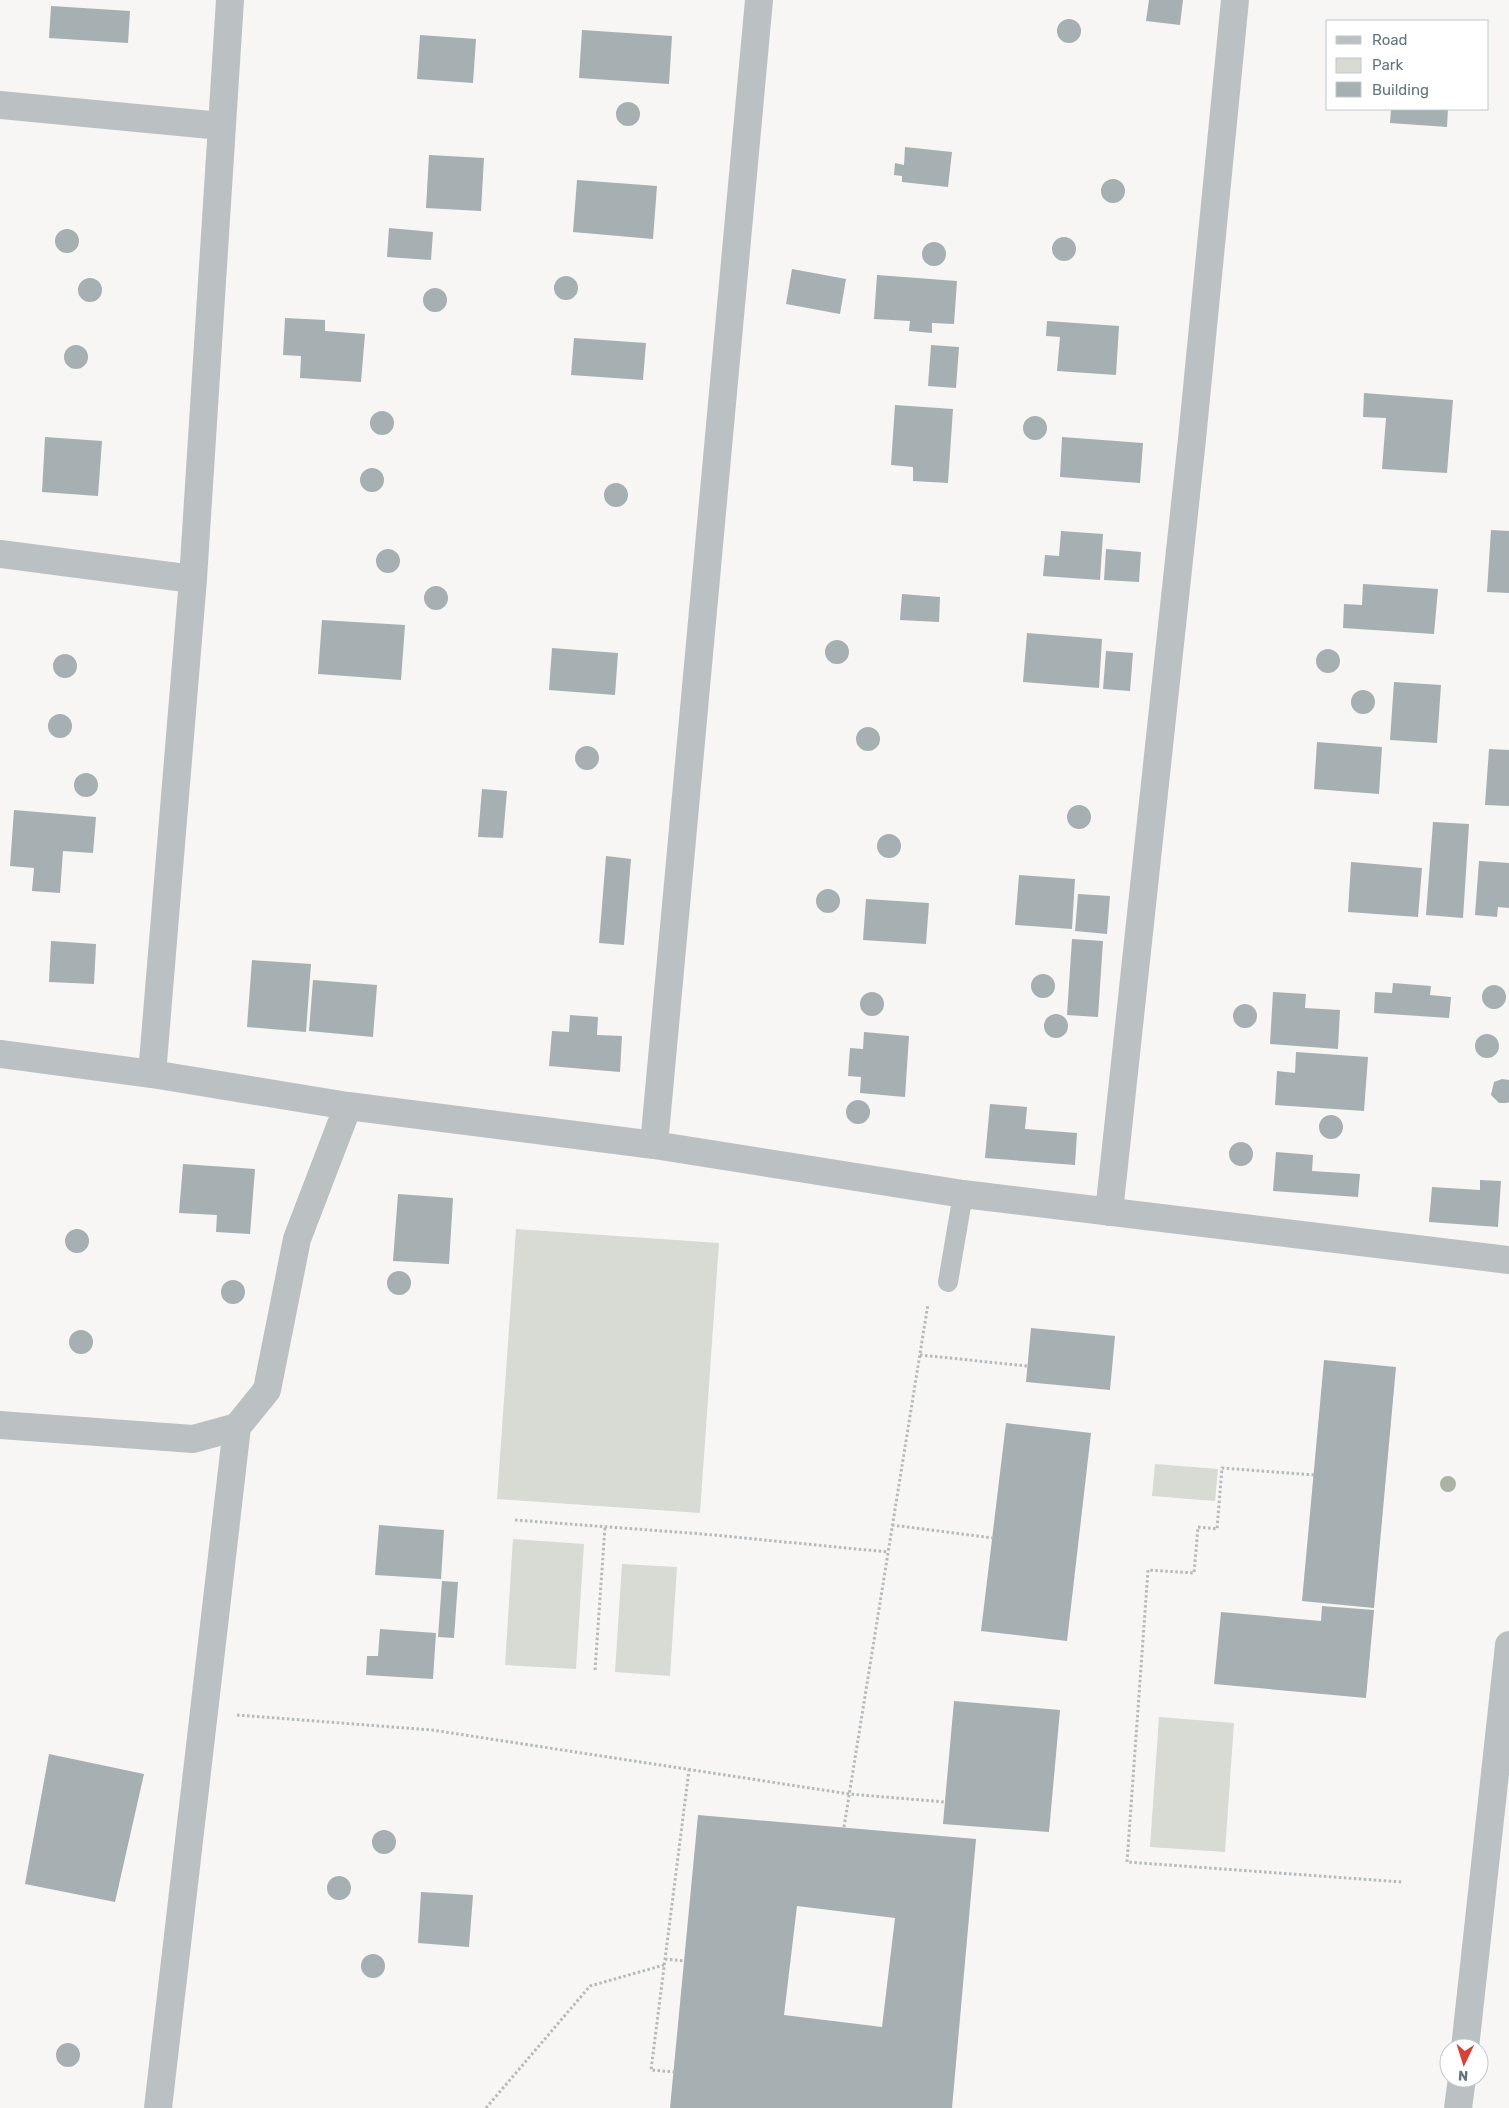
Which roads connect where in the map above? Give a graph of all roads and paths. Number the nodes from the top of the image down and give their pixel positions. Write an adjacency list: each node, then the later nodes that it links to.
1 (230, 0): 5 (street)
2 (759, 0): 11 (street)
3 (1235, 0): 13 (street)
4 (0, 105): 5 (street)
5 (221, 126): 7 (street)
6 (0, 554): 7 (street)
7 (193, 579): 9 (street)
8 (0, 1054): 9 (street)
9 (152, 1074): 10 (street)
10 (348, 1106): 11 (street); 19 (street)
11 (654, 1145): 12 (street)
12 (963, 1194): 13 (street); 15 (lane)
13 (1109, 1212): 14 (street)
14 (1509, 1260)
15 (948, 1282): 16 (path)
16 (920, 1356): 17 (path); 22 (path)
17 (1027, 1366)
18 (0, 1425): 19 (street)
19 (237, 1427): 28 (street)
20 (1314, 1475): 33 (path)
21 (515, 1520): 23 (path)
22 (892, 1525): 24 (path); 25 (path)
23 (606, 1527): 25 (path); 27 (path)
24 (993, 1538)
25 (888, 1552): 30 (path)
26 (1509, 1645): 37 (street)
27 (596, 1670)
28 (203, 1712): 29 (path); 40 (street)
29 (689, 1770): 30 (path); 34 (path)
30 (849, 1794): 31 (path); 32 (path)
31 (945, 1802)
32 (844, 1827)
33 (1402, 1882)
34 (665, 1959): 35 (path); 36 (path)
35 (685, 1960)
36 (664, 1965): 38 (path); 41 (path)
37 (1466, 2038)
38 (675, 2072)
39 (1461, 2088): 42 (street)
40 (158, 2108)
41 (486, 2108)
42 (1458, 2108)

